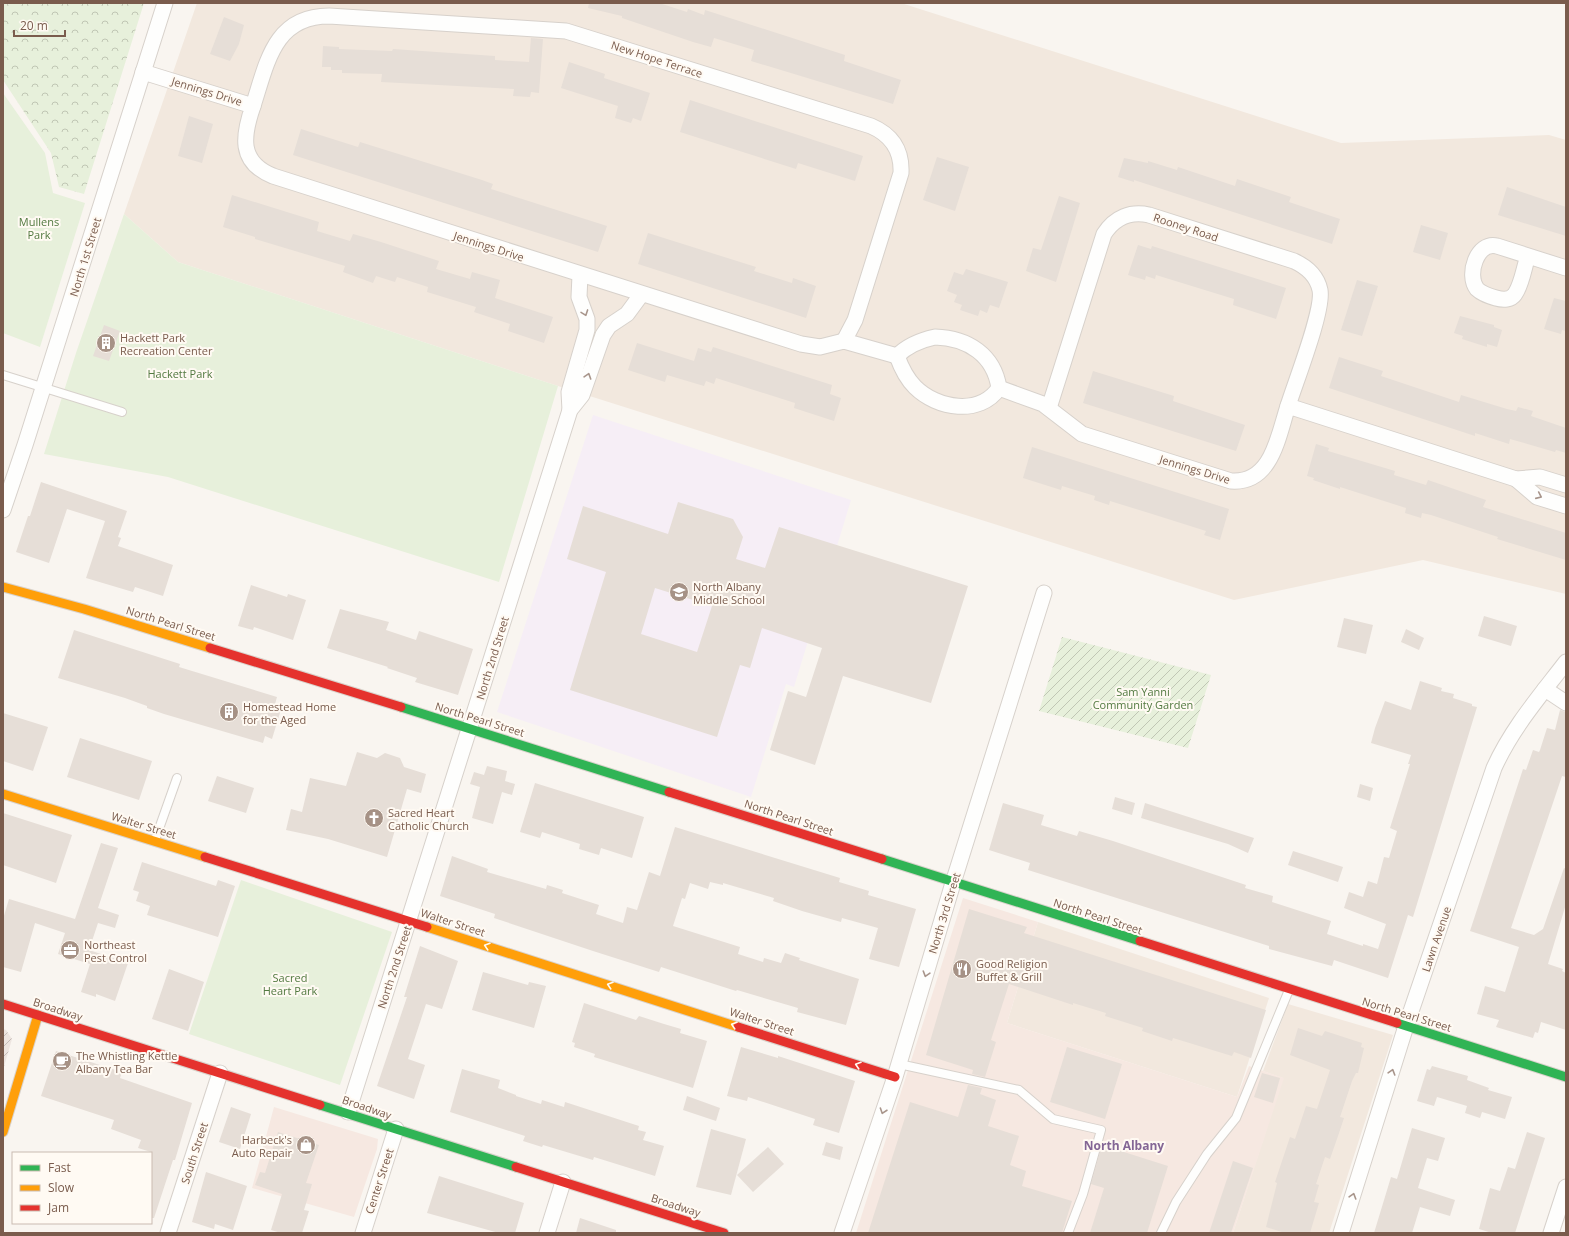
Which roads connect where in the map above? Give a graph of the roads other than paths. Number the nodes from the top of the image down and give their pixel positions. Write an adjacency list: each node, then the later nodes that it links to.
1 (165, 3): 2 (street, North 1st Street)
2 (143, 72): 3 (street, Jennings Drive); 11 (street, North 1st Street)
3 (253, 106): 6 (street, Jennings Drive); 8 (street, New Hope Terrace)
4 (1528, 256): 5 (street)
5 (1566, 268)
6 (580, 275): 7 (street, Jennings Drive); 15 (street, North 2nd Street, one-way to 15)
7 (641, 295): 8 (street, Jennings Drive); 15 (street, North 2nd Street, one-way to 7)
8 (844, 341): 9 (street)
9 (897, 356): 12 (street); 12 (street)
10 (3, 375): 11 (lane)
11 (43, 388): 16 (lane); 20 (street, North 1st Street)
12 (999, 388): 14 (street, Jennings Drive)
13 (1288, 406): 14 (street, Jennings Drive); 14 (street, Rooney Road); 17 (street)
14 (1049, 408)
15 (570, 410): 26 (street, North 2nd Street)
16 (122, 412)
17 (1516, 479): 18 (street); 19 (street, one-way to 19)
18 (1566, 485)
19 (1566, 506)
20 (3, 510)
21 (3, 587): 26 (street, North Pearl Street)
22 (1044, 593): 30 (street, North 3rd Street)
23 (1566, 662): 24 (street, Lawn Avenue)
24 (1545, 689): 25 (street); 35 (street, Lawn Avenue)
25 (1566, 703)
26 (470, 728): 30 (street, North Pearl Street); 31 (street, North 2nd Street)
27 (176, 778): 29 (lane)
28 (3, 794): 29 (street, Walter Street)
29 (154, 841): 31 (street, Walter Street)
30 (953, 883): 32 (street, North Pearl Street); 36 (street, North 3rd Street, one-way to 36)
31 (409, 921): 36 (street, Walter Street, one-way to 31); 39 (street, North 2nd Street)
32 (1290, 989): 35 (street, North Pearl Street); 50 (lane)
33 (3, 1004): 34 (street, Broadway)
34 (38, 1015): 37 (street, Broadway); 41 (street)
35 (1406, 1026): 38 (street, North Pearl Street); 51 (street, Lawn Avenue, one-way to 35)
36 (897, 1070): 48 (street, North 3rd Street, one-way to 48); 49 (lane)
37 (220, 1073): 39 (street, Broadway); 44 (street, South Street)
38 (1566, 1076)
39 (348, 1112): 40 (street, Broadway)
40 (396, 1129): 42 (street, Broadway); 45 (street, Center Street)
41 (3, 1132)
42 (563, 1182): 46 (street); 47 (street, Broadway)
43 (1566, 1187): 52 (street)
44 (168, 1233)
45 (363, 1233)
46 (547, 1233)
47 (724, 1233)
48 (842, 1233)
49 (1068, 1233)
50 (1161, 1233)
51 (1341, 1233)
52 (1551, 1233)

